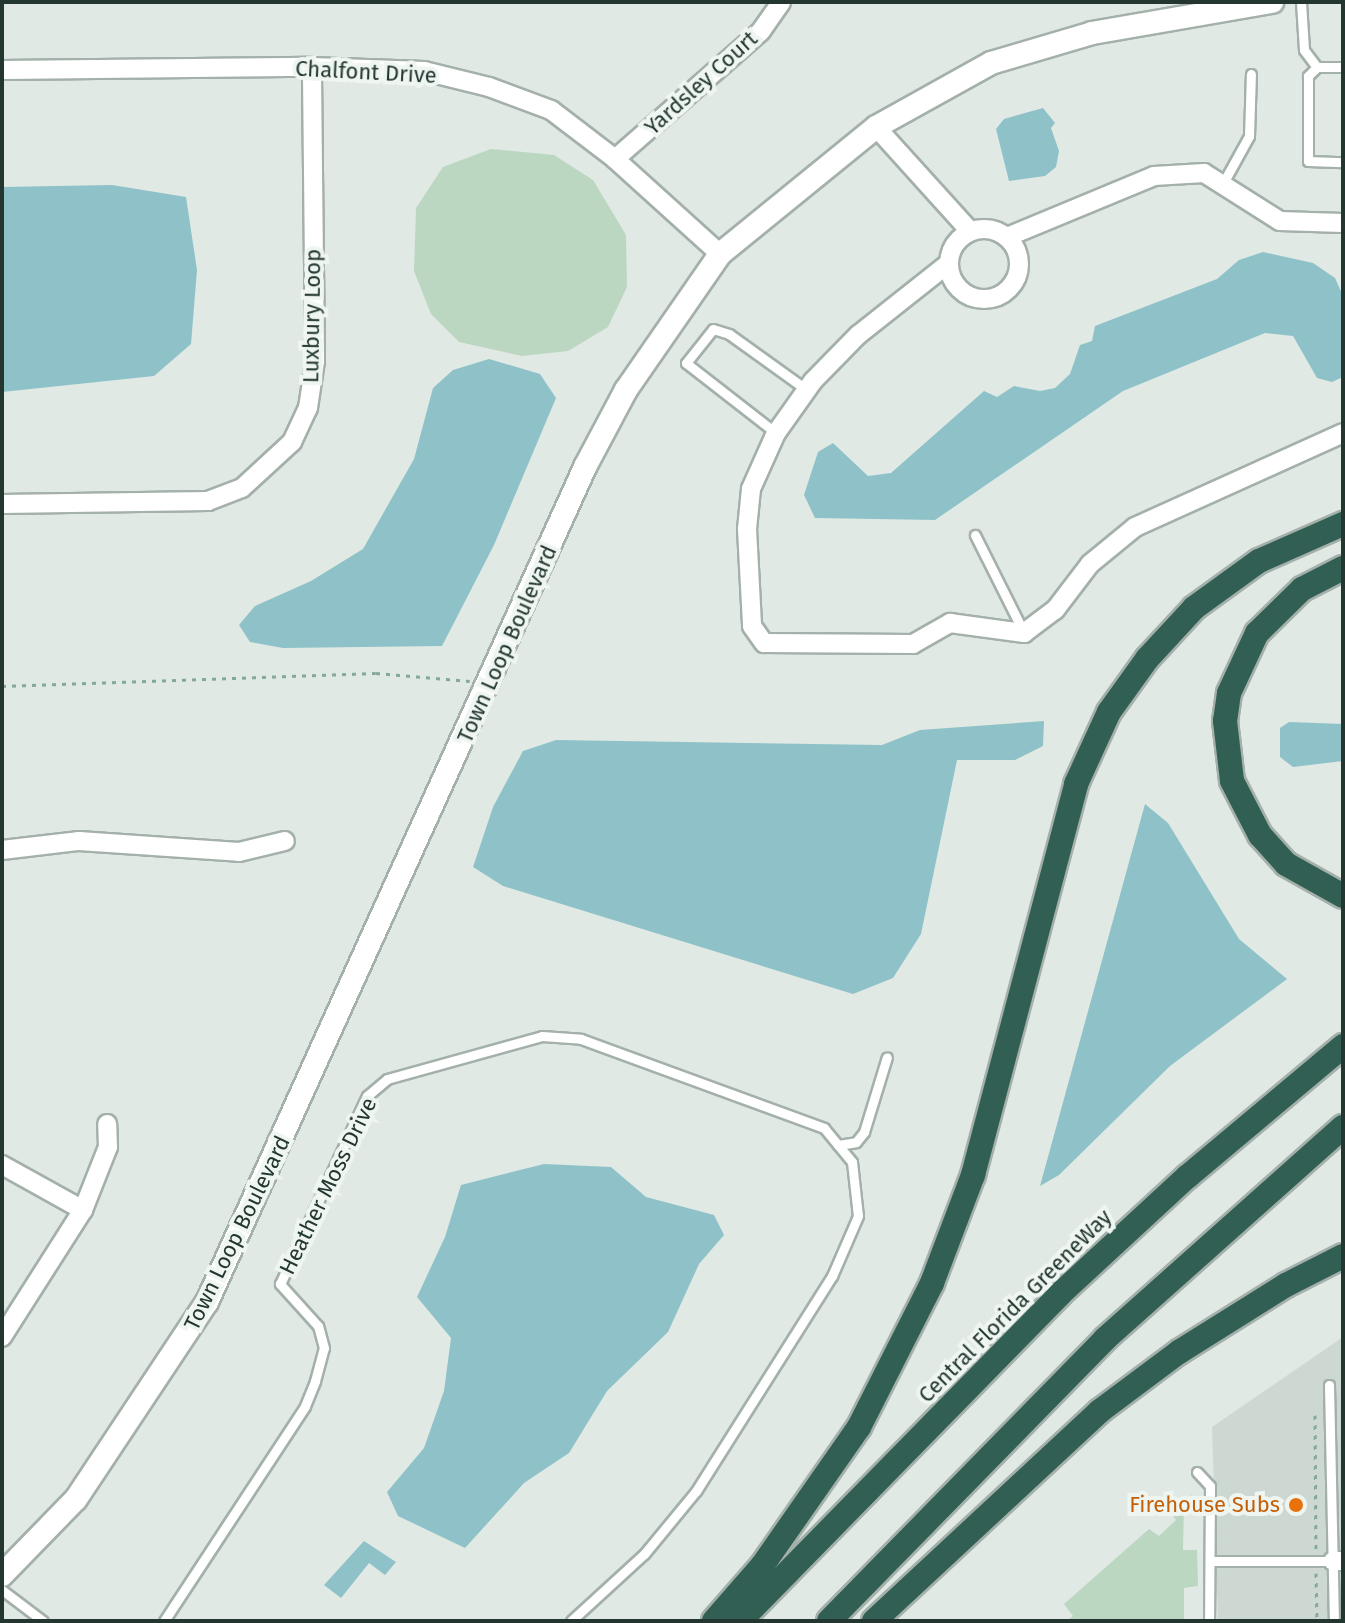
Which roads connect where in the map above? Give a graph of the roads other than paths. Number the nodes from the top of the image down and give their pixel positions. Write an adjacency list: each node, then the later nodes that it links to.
1 (781, 2): 10 (street, Yardsley Court)
2 (1272, 2): 9 (street, Town Loop Boulevard)
3 (1301, 2): 5 (lane)
4 (312, 67): 7 (street, Chalfont Drive); 10 (street, Chalfont Drive); 21 (street, Luxbury Loop)
5 (1317, 67): 6 (lane); 11 (lane)
6 (1343, 67)
7 (2, 70)
8 (1251, 74): 12 (lane)
9 (876, 127): 14 (street); 16 (street, Town Loop Boulevard)
10 (615, 159): 16 (street, Chalfont Drive)
11 (1343, 162)
12 (1222, 185): 13 (street); 15 (street)
13 (1343, 223)
14 (970, 231): 15 (street); 17 (street)
15 (1007, 237): 17 (street)
16 (720, 254): 42 (street, Town Loop Boulevard)
17 (949, 263): 18 (street)
18 (807, 390): 19 (street); 19 (lane)
19 (776, 433): 25 (street)
20 (1343, 433): 25 (street)
21 (2, 504)
22 (1343, 524): 47 (highway)
23 (975, 535): 25 (lane)
24 (1343, 568): 28 (highway)
25 (1024, 633)
26 (285, 841): 27 (street)
27 (2, 850)
28 (1343, 896)
29 (1343, 1046): 48 (highway, Central Florida GreeneWay)
30 (887, 1057): 33 (lane)
31 (107, 1124): 35 (street)
32 (1343, 1127): 49 (highway)
33 (838, 1145): 45 (lane, Heather Moss Drive); 46 (lane, Heather Moss Drive)
34 (2, 1165): 35 (street)
35 (83, 1210): 37 (street)
36 (1343, 1256): 50 (highway)
37 (2, 1337)
38 (1329, 1385): 41 (lane)
39 (1197, 1472): 40 (lane)
40 (1210, 1561): 41 (lane); 51 (lane)
41 (1331, 1561): 52 (lane)
42 (2, 1575)
43 (2, 1590): 44 (lane)
44 (43, 1621)
45 (164, 1621)
46 (571, 1621)
47 (714, 1621)
48 (740, 1621)
49 (829, 1621)
50 (874, 1621)
51 (1209, 1621)
52 (1334, 1621)

